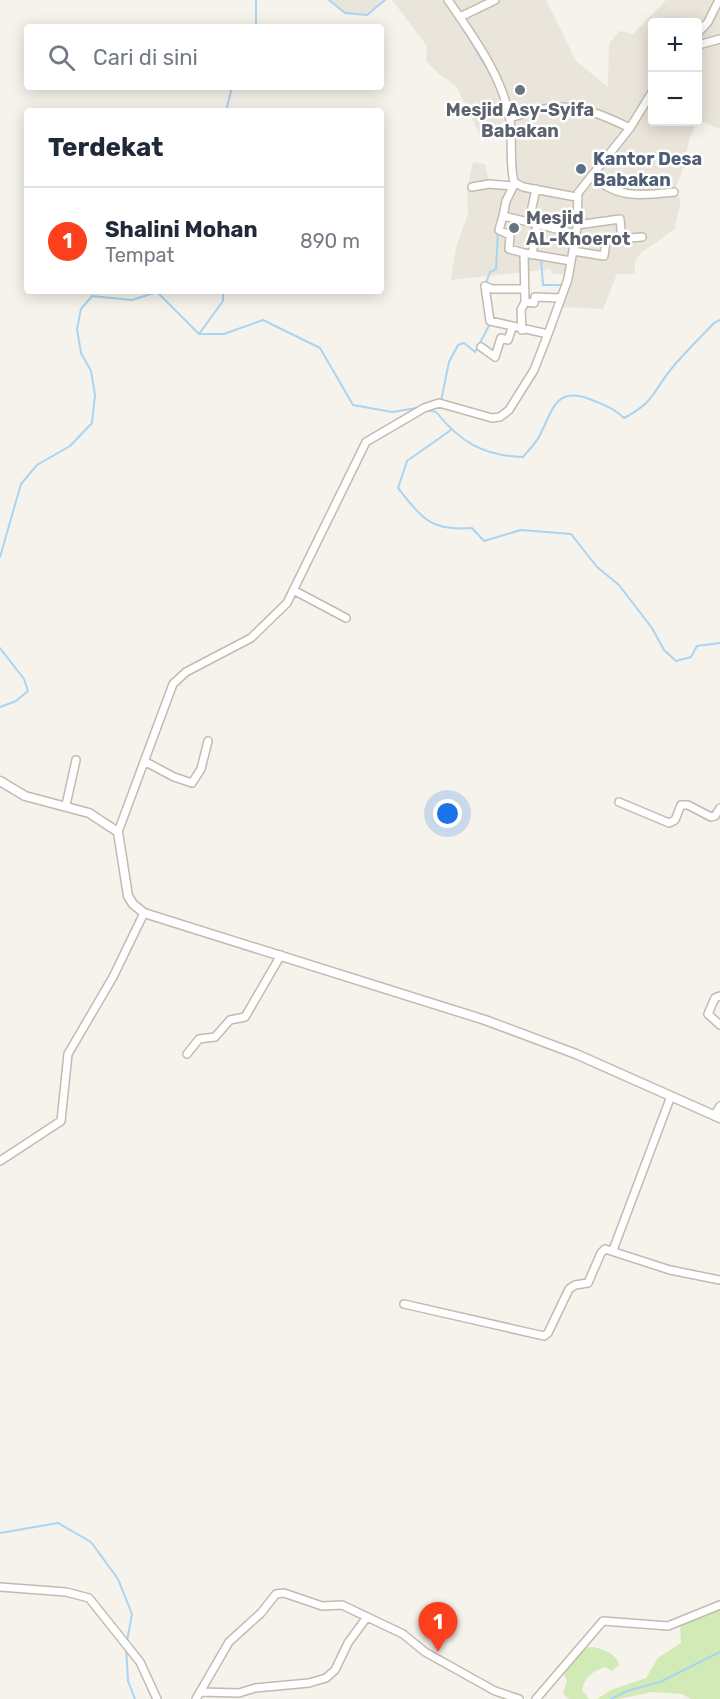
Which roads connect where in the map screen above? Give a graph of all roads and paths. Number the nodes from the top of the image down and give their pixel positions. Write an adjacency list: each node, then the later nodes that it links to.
1 (448, 0): 4 (street)
2 (495, 0): 4 (street)
3 (719, 0): 5 (street)
4 (460, 17): 9 (street)
5 (702, 29)
6 (720, 39): 7 (street)
7 (702, 44)
8 (648, 99): 10 (street)
9 (510, 118): 10 (street); 12 (street)
10 (630, 128): 11 (street)
11 (594, 175): 15 (street); 16 (street)
12 (514, 185): 13 (street); 14 (street); 17 (street)
13 (472, 188)
14 (536, 189): 16 (street); 18 (street)
15 (674, 192)
16 (576, 197): 20 (street)
17 (503, 216): 18 (street); 25 (street)
18 (529, 220): 19 (street)
19 (537, 224): 21 (street); 25 (street)
20 (577, 225): 21 (street); 23 (street)
21 (576, 234): 24 (street)
22 (642, 237): 23 (street)
23 (622, 239): 24 (street)
24 (573, 251): 26 (street)
25 (528, 254): 26 (street); 27 (street)
26 (571, 261): 28 (street)
27 (524, 289): 29 (street); 30 (street)
28 (561, 298): 29 (street); 32 (street)
29 (525, 302): 31 (street)
30 (512, 328): 31 (street); 33 (street)
31 (522, 330): 32 (street)
32 (547, 334): 34 (street)
33 (481, 347)
34 (295, 591): 35 (street); 38 (street)
35 (346, 618)
36 (208, 741): 38 (street)
37 (76, 760): 41 (street)
38 (144, 761): 43 (street)
39 (0, 781): 41 (street)
40 (619, 802): 42 (street)
41 (66, 805): 43 (street)
42 (720, 808)
43 (118, 832): 44 (street)
44 (144, 913): 45 (street); 52 (street)
45 (281, 956): 48 (street); 49 (street)
46 (720, 996): 47 (street)
47 (720, 1025)
48 (187, 1054)
49 (671, 1096): 51 (street); 53 (street)
50 (720, 1106): 51 (street)
51 (717, 1117)
52 (0, 1161)
53 (613, 1250): 54 (street); 55 (street)
54 (720, 1280)
55 (404, 1305)
56 (0, 1587): 60 (street)
57 (720, 1605): 62 (street)
58 (367, 1617): 59 (street); 59 (street); 61 (street)
59 (198, 1696)
60 (157, 1699)
61 (519, 1699)
62 (536, 1699)

